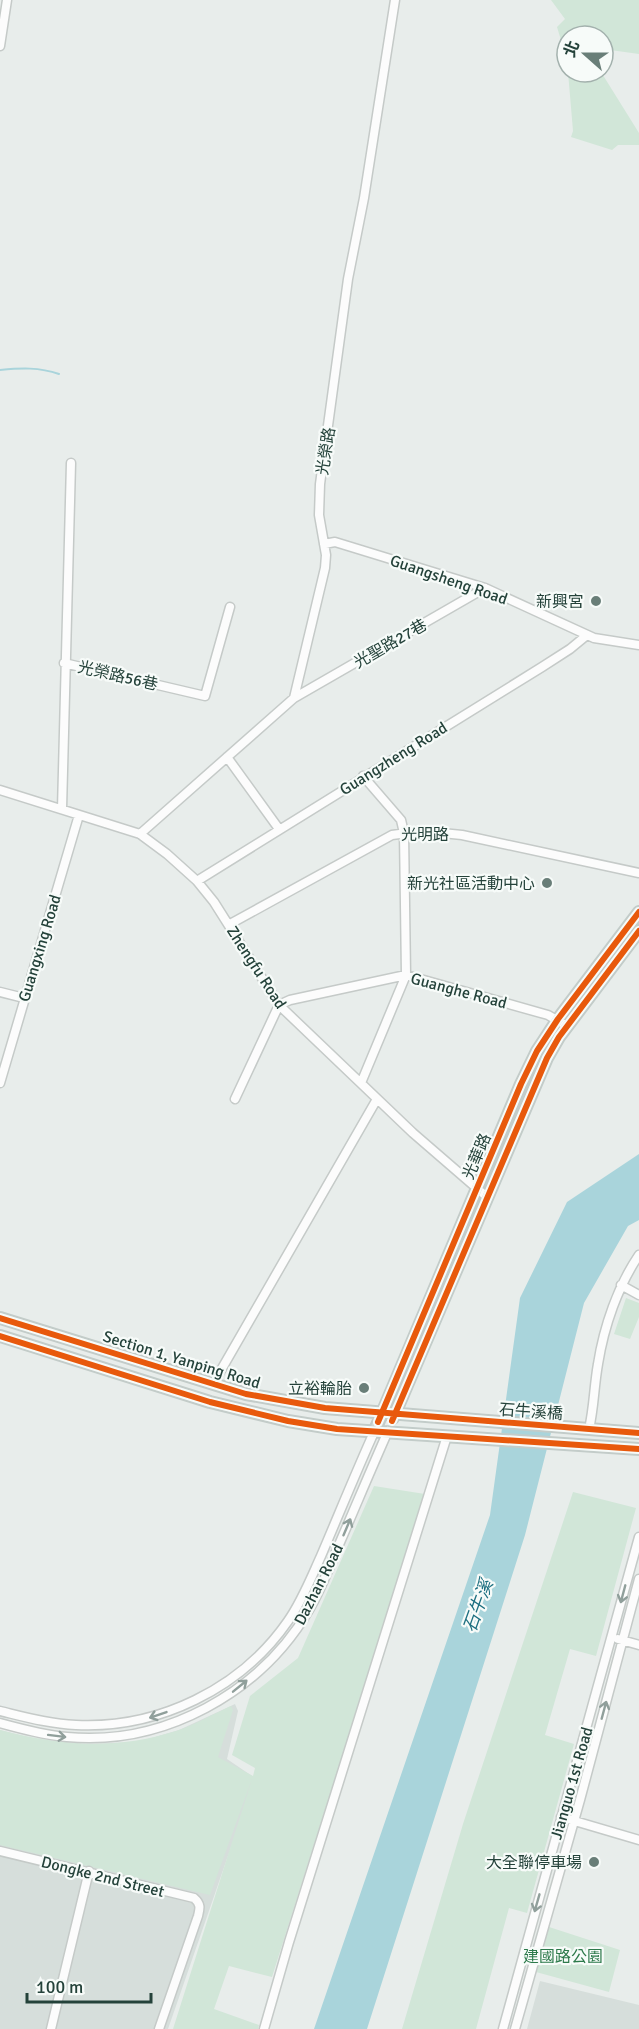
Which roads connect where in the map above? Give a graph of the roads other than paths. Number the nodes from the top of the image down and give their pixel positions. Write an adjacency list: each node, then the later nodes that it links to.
1 (7, 0): 3 (street)
2 (396, 0): 5 (street, 光榮路)
3 (0, 46)
4 (71, 463): 10 (street, 光榮路56巷)
5 (324, 544): 6 (street, Guangsheng Road); 11 (street, 光榮路)
6 (485, 588): 8 (street, Guangsheng Road); 11 (street, 光聖路27巷)
7 (230, 607): 10 (street, 光榮路56巷)
8 (587, 634): 9 (street, Guangsheng Road); 13 (street, Guangzheng Road)
9 (639, 645)
10 (64, 663): 15 (street)
11 (294, 698): 12 (street)
12 (227, 757): 17 (street); 19 (street)
13 (363, 776): 17 (street, Guangzheng Road); 18 (street)
14 (0, 790): 15 (street, Zhengfu Road)
15 (62, 809): 16 (street, Zhengfu Road)
16 (79, 815): 19 (street, Zhengfu Road); 27 (street, Guangxing Road)
17 (279, 829): 21 (street, Guangzheng Road)
18 (404, 833): 20 (street, 光明路); 23 (street, 光明路); 25 (street)
19 (140, 834): 21 (street, Zhengfu Road)
20 (639, 873)
21 (197, 881): 23 (street, Zhengfu Road)
22 (639, 912): 29 (main road, 光華路)
23 (230, 924): 28 (street, Zhengfu Road)
24 (639, 931): 30 (main road, 光華路)
25 (406, 975): 28 (street, Guanghe Road); 29 (street, Guanghe Road); 32 (street)
26 (0, 992): 27 (street)
27 (24, 998): 31 (street, Guangxing Road)
28 (279, 1005): 32 (street, Zhengfu Road); 33 (street)
29 (558, 1019): 30 (street, Guanghe Road); 35 (main road, 光華路)
30 (567, 1026): 36 (main road, 光華路)
31 (0, 1083)
32 (361, 1083): 34 (street, Zhengfu Road)
33 (235, 1099)
34 (377, 1099): 35 (street, Zhengfu Road); 46 (street)
35 (477, 1189): 36 (street, Zhengfu Road); 47 (main road, 光華路)
36 (487, 1197): 48 (main road, 光華路)
37 (639, 1255): 38 (street)
38 (621, 1286): 39 (street); 50 (street)
39 (639, 1295)
40 (0, 1318): 41 (main road, Section 1, Yanping Road)
41 (38, 1329): 43 (main road); 44 (main road, Section 1, Yanping Road)
42 (0, 1336): 43 (main road, Section 1, Yanping Road)
43 (32, 1346): 45 (main road, Section 1, Yanping Road)
44 (139, 1360): 45 (main road); 46 (main road, Section 1, Yanping Road)
45 (133, 1379): 51 (main road, Section 1, Yanping Road)
46 (213, 1384): 47 (main road, Section 1, Yanping Road)
47 (382, 1413): 48 (main road, Section 1, Yanping Road); 51 (main road, 光華路)
48 (395, 1414): 49 (main road, Section 1, Yanping Road); 52 (main road, 光華路)
49 (466, 1420): 50 (main road, 石牛溪橋)
50 (591, 1429): 53 (main road, 石牛溪橋)
51 (375, 1430): 52 (main road, Section 1, Yanping Road); 62 (street, Dazhan Road, one-way to 62)
52 (388, 1431): 54 (main road, Section 1, Yanping Road); 63 (street, Dazhan Road, one-way to 52)
53 (639, 1433)
54 (447, 1436): 55 (main road, Section 1, Yanping Road); 71 (street)
55 (463, 1437): 56 (main road, 石牛溪橋)
56 (639, 1449)
57 (639, 1537): 59 (street, Jianguo 1st Road, one-way to 59)
58 (639, 1579): 60 (street, Jianguo 1st Road)
59 (612, 1637): 60 (street); 64 (street, Jianguo 1st Road)
60 (622, 1640): 61 (street); 65 (street, Jianguo 1st Road, one-way to 60)
61 (639, 1645)
62 (0, 1711)
63 (0, 1723)
64 (561, 1817): 65 (street); 72 (street, Jianguo 1st Road, one-way to 72)
65 (574, 1821): 66 (street); 73 (street, Jianguo 1st Road)
66 (639, 1840)
67 (0, 1851): 68 (street, Dongke 2nd Street)
68 (89, 1872): 69 (street); 70 (street, Dongke 2nd Street)
69 (51, 2029)
70 (159, 2029)
71 (264, 2029)
72 (503, 2029)
73 (515, 2029)

